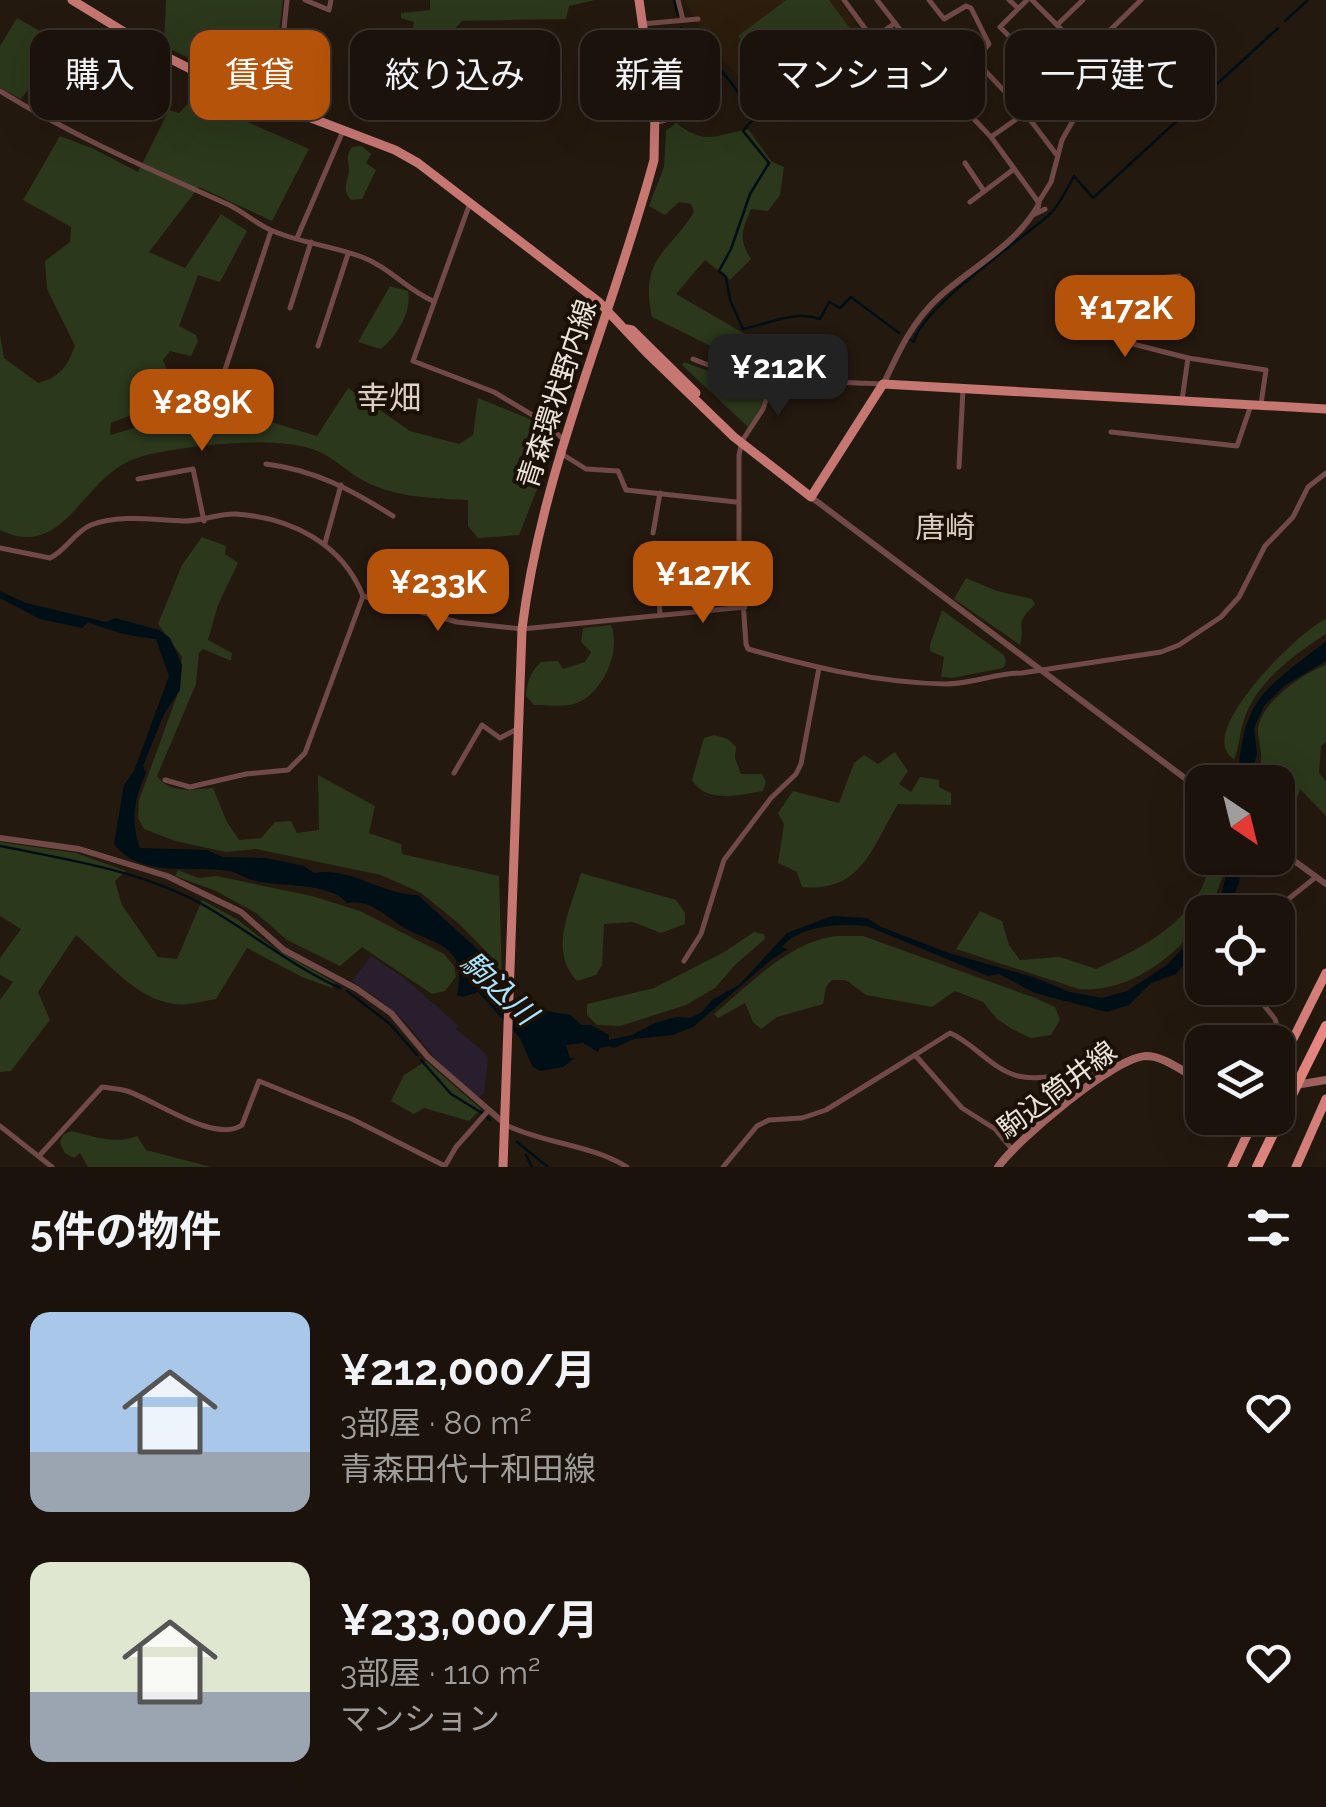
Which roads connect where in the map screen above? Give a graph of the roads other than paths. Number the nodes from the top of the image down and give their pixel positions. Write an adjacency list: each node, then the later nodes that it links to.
1 (72, 0): 27 (main road)
2 (287, 0): 20 (street)
3 (306, 0): 4 (street)
4 (331, 0)
5 (639, 0): 17 (main road, 青森環状野内線)
6 (678, 0): 16 (street)
7 (844, 0): 21 (street)
8 (876, 0): 18 (street)
9 (929, 0): 29 (street)
10 (1010, 0): 14 (street)
11 (1030, 0): 14 (street); 19 (street)
12 (1082, 0): 19 (street)
13 (1141, 0): 25 (street)
14 (1018, 8): 26 (street)
15 (698, 19): 16 (street)
16 (683, 20): 17 (street)
17 (642, 24): 36 (main road, 青森環状野内線)
18 (895, 24): 22 (street); 23 (street)
19 (1057, 26): 24 (street)
20 (284, 30)
21 (865, 30)
22 (886, 30)
23 (900, 30)
24 (1061, 30)
25 (1111, 30)
26 (1005, 33)
27 (190, 69)
28 (0, 91): 46 (street)
29 (1005, 92)
30 (315, 120): 37 (main road)
31 (667, 120): 36 (street)
32 (975, 120): 38 (street)
33 (1015, 120): 38 (street)
34 (1030, 120): 39 (street)
35 (1074, 120): 39 (street)
36 (656, 122): 53 (main road, 青森環状野内線)
37 (343, 130): 43 (main road); 47 (street)
38 (991, 137): 41 (street)
39 (1056, 154): 45 (street)
40 (965, 163): 42 (street)
41 (1014, 169): 42 (street); 45 (street)
42 (984, 191): 44 (street)
43 (470, 202): 51 (street); 53 (main road)
44 (970, 202)
45 (1040, 206): 58 (street)
46 (271, 231): 47 (street); 60 (street)
47 (297, 238): 48 (street)
48 (311, 242): 49 (street); 52 (street)
49 (348, 253): 51 (street); 54 (street)
50 (1178, 276): 55 (street)
51 (433, 301): 65 (street)
52 (290, 308)
53 (608, 310): 65 (main road, 青森環状野内線); 66 (main road)
54 (318, 346)
55 (1188, 358): 61 (street); 62 (street)
56 (693, 359): 57 (street)
57 (773, 378): 58 (street); 66 (street)
58 (883, 384): 59 (main road); 74 (main road)
59 (963, 389): 61 (main road); 69 (street)
60 (216, 397)
61 (1182, 400): 62 (main road)
62 (1256, 406): 63 (main road); 64 (street)
63 (1326, 410)
64 (1111, 432)
65 (566, 440): 67 (main road, 青森環状野内線)
66 (740, 440): 74 (main road); 75 (street)
67 (562, 454): 73 (street); 85 (main road, 青森環状野内線)
68 (266, 464): 72 (street)
69 (959, 468)
70 (1326, 473): 87 (street)
71 (138, 478): 77 (street)
72 (342, 485): 76 (street); 79 (street)
73 (660, 494): 75 (street); 78 (street)
74 (811, 497): 87 (street)
75 (737, 502): 83 (street)
76 (393, 516)
77 (204, 522): 79 (street); 81 (street)
78 (653, 533)
79 (325, 543): 82 (street)
80 (655, 543): 84 (street)
81 (0, 548)
82 (363, 596): 85 (street); 91 (street)
83 (745, 607): 84 (street); 86 (street)
84 (660, 614): 85 (street)
85 (522, 629): 88 (main road, 青森環状野内線)
86 (819, 668): 87 (street); 97 (street)
87 (1038, 669): 90 (street)
88 (520, 728): 89 (street); 108 (main road, 青森環状野内線)
89 (454, 773)
90 (1185, 778)
91 (165, 780)
92 (0, 838): 107 (street)
93 (1295, 862): 94 (street)
94 (1316, 877): 95 (street); 96 (street)
95 (1326, 884)
96 (1293, 895)
97 (684, 961)
98 (1326, 973): 100 (highway)
99 (1326, 1026): 119 (highway, bridge)
100 (1295, 1034)
101 (915, 1055): 103 (street); 111 (street); 116 (street)
102 (1185, 1072): 103 (main road, 駒込筒井線)
103 (1106, 1074): 111 (main road, 駒込筒井線)
104 (1326, 1080): 105 (main road)
105 (1295, 1085)
106 (1326, 1099): 120 (highway)
107 (488, 1111): 108 (street); 112 (street)
108 (506, 1125): 114 (main road, 青森環状野内線); 115 (street)
109 (0, 1126): 112 (street)
110 (1247, 1135): 118 (highway)
111 (1011, 1148): 117 (main road, 駒込筒井線)
112 (38, 1156): 113 (street)
113 (52, 1167)
114 (504, 1167)
115 (627, 1167)
116 (723, 1167)
117 (998, 1167)
118 (1232, 1167)
119 (1257, 1167)
120 (1296, 1167)

